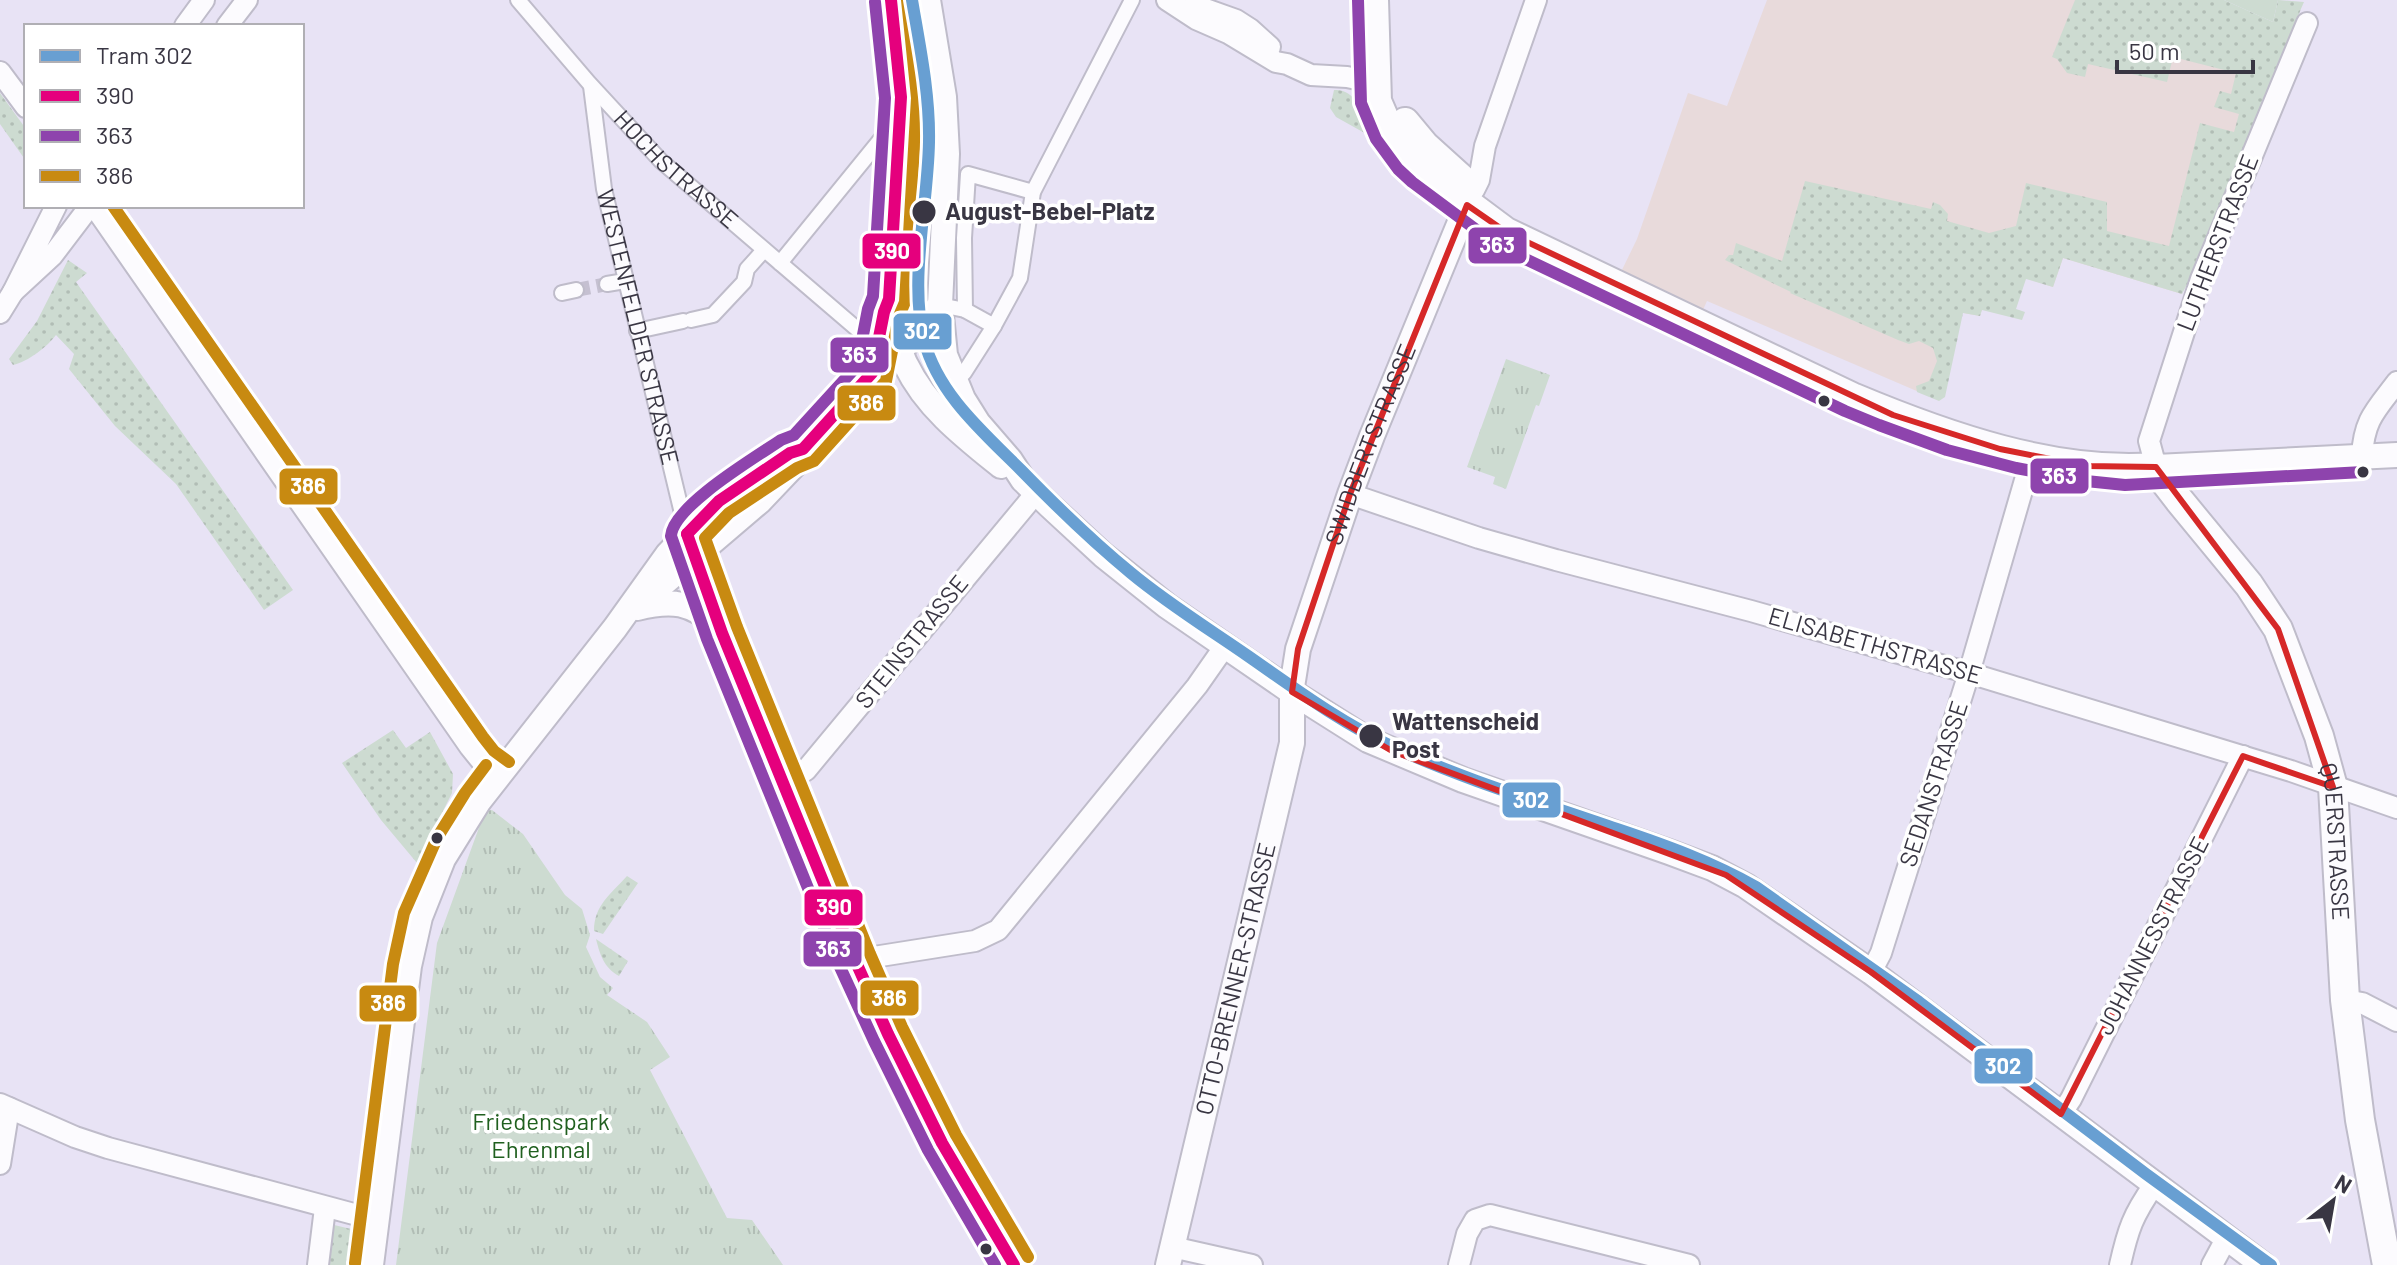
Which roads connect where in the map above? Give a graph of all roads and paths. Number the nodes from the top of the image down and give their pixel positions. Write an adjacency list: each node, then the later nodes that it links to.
1 (204, 0): 12 (street)
2 (247, 0): 13 (street)
3 (518, 0): 16 (street, HOCHSTRASSE)
4 (891, 0): 17 (street)
5 (928, 0): 31 (street)
6 (1132, 0): 21 (street)
7 (1167, 0): 10 (street)
8 (1374, 0): 15 (main road)
9 (1536, 0): 19 (street)
10 (1200, 6): 15 (street)
11 (2307, 23): 42 (street, LUTHERSTRASSE)
12 (186, 24)
13 (229, 24)
14 (0, 72): 18 (street)
15 (1376, 83): 20 (main road); 22 (main road)
16 (591, 86): 26 (street, HOCHSTRASSE); 28 (street, WESTENFELDER STRASSE)
17 (901, 97): 27 (street); 36 (street)
18 (24, 104)
19 (1485, 146): 20 (street); 22 (street)
20 (1444, 162): 22 (main road)
21 (1033, 192): 32 (street); 34 (street)
22 (1471, 197): 40 (main road); 44 (street, SWIDBERTSTRASSE)
23 (55, 208): 30 (street)
24 (90, 208): 30 (street)
25 (93, 208): 53 (street)
26 (764, 250): 27 (street, HOCHSTRASSE); 35 (street)
27 (780, 263): 36 (street, HOCHSTRASSE)
28 (625, 281): 29 (street); 35 (street, WESTENFELDER STRASSE)
29 (607, 284)
30 (13, 292): 33 (street)
31 (940, 305): 32 (street); 36 (street); 37 (street, HOCHSTRASSE)
32 (965, 310): 34 (street)
33 (0, 313)
34 (994, 326): 37 (street)
35 (637, 331): 45 (street, WESTENFELDER STRASSE)
36 (889, 348): 43 (street, HOCHSTRASSE); 45 (street)
37 (952, 377): 43 (street, HOCHSTRASSE)
38 (2397, 382): 41 (street)
39 (2397, 455): 41 (street)
40 (2032, 456): 42 (main road); 50 (street, SEDANSTRASSE)
41 (2362, 456): 42 (street)
42 (2156, 467): 55 (main road, QUERSTRASSE)
43 (1030, 486): 49 (street, HOCHSTRASSE); 54 (street, STEINSTRASSE)
44 (1350, 494): 50 (street, ELISABETHSTRASSE); 51 (street, SWIDBERTSTRASSE)
45 (691, 545): 46 (street); 47 (street, WESTENFELDER STRASSE); 48 (street)
46 (636, 609): 47 (street); 48 (street)
47 (719, 626): 54 (street, WESTENFELDER STRASSE)
48 (615, 628): 53 (street)
49 (1225, 646): 51 (street, HOCHSTRASSE); 57 (street)
50 (1969, 673): 52 (street, ELISABETHSTRASSE); 58 (street, SEDANSTRASSE)
51 (1292, 692): 58 (street, HOCHSTRASSE); 68 (street, OTTO-BRENNER-STRASSE)
52 (2243, 756): 55 (street, ELISABETHSTRASSE); 62 (street, JOHANNESSTRASSE)
53 (499, 775): 66 (street)
54 (783, 785): 57 (street, WESTENFELDER STRASSE)
55 (2333, 787): 56 (street, ELISABETHSTRASSE); 59 (main road, QUERSTRASSE)
56 (2397, 808)
57 (855, 960): 71 (street, WESTENFELDER STRASSE)
58 (1871, 972): 62 (street, HOCHSTRASSE)
59 (2345, 1000): 60 (street); 78 (main road, QUERSTRASSE)
60 (2397, 1021)
61 (5, 1106): 63 (street); 65 (street)
62 (2061, 1114): 64 (street, HOCHSTRASSE)
63 (0, 1164)
64 (2154, 1185): 67 (street, HOCHSTRASSE); 75 (street)
65 (325, 1208): 66 (street); 69 (street)
66 (376, 1220): 70 (street)
67 (2226, 1239): 76 (street); 77 (street, HOCHSTRASSE)
68 (1170, 1256): 72 (street)
69 (318, 1265)
70 (371, 1265)
71 (1014, 1265)
72 (1252, 1265)
73 (1459, 1265): 74 (street)
74 (1689, 1265)
75 (2120, 1265)
76 (2212, 1265)
77 (2263, 1265)
78 (2387, 1265)

